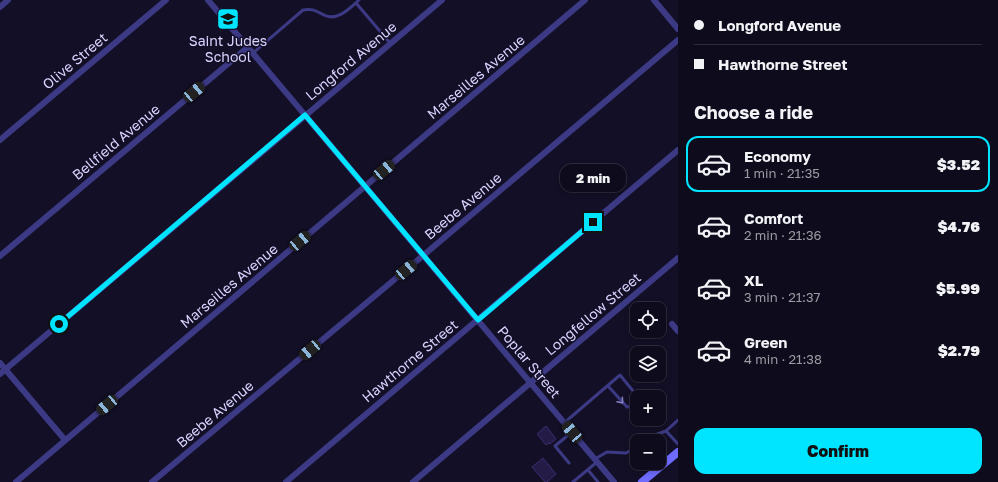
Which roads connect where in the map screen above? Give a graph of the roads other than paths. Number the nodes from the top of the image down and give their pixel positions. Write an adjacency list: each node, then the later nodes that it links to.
1 (8, 0): 9 (street)
2 (166, 0): 16 (street, Olive Street)
3 (208, 0): 13 (street, Poplar Street)
4 (359, 0): 8 (lane)
5 (442, 0): 12 (street, Longford Avenue)
6 (585, 0): 18 (street, Marseilles Avenue)
7 (654, 0): 10 (street)
8 (356, 3): 12 (lane); 14 (lane)
9 (0, 7)
10 (678, 28)
11 (678, 40): 20 (street, Beebe Avenue)
12 (390, 43): 15 (street, Longford Avenue)
13 (248, 47): 14 (street, Poplar Street); 19 (street, Bellfield Avenue)
14 (253, 53): 15 (street, Poplar Street)
15 (305, 115): 18 (street, Poplar Street); 26 (street, Longford Avenue)
16 (0, 140)
17 (678, 150): 22 (street, Hawthorne Street)
18 (365, 186): 20 (street, Poplar Street); 36 (street, Marseilles Avenue)
19 (0, 256)
20 (423, 256): 22 (street, Poplar Street); 44 (street, Beebe Avenue)
21 (678, 258): 27 (street, Longfellow Street)
22 (478, 320): 27 (street, Poplar Street); 45 (street, Hawthorne Street)
23 (672, 324): 24 (street)
24 (678, 331)
25 (0, 363): 26 (street)
26 (3, 372): 36 (street)
27 (530, 383): 32 (street, Poplar Street); 46 (street, Longfellow Street)
28 (608, 386): 29 (lane); 30 (lane, one-way to 30); 32 (lane)
29 (632, 390)
30 (630, 406)
31 (678, 420): 33 (lane)
32 (564, 423): 34 (street, Poplar Street)
33 (666, 431): 35 (lane); 37 (lane)
34 (572, 432): 40 (street, Poplar Street); 41 (lane)
35 (658, 434)
36 (65, 440): 43 (street, Marseilles Avenue)
37 (678, 444)
38 (630, 451): 40 (lane)
39 (678, 452): 50 (main road)
40 (596, 461): 42 (lane); 49 (street, Poplar Street)
41 (569, 463)
42 (588, 470): 47 (lane); 48 (lane)
43 (16, 482)
44 (152, 482)
45 (286, 482)
46 (413, 482)
47 (574, 482)
48 (598, 482)
49 (614, 482)
50 (642, 482)

